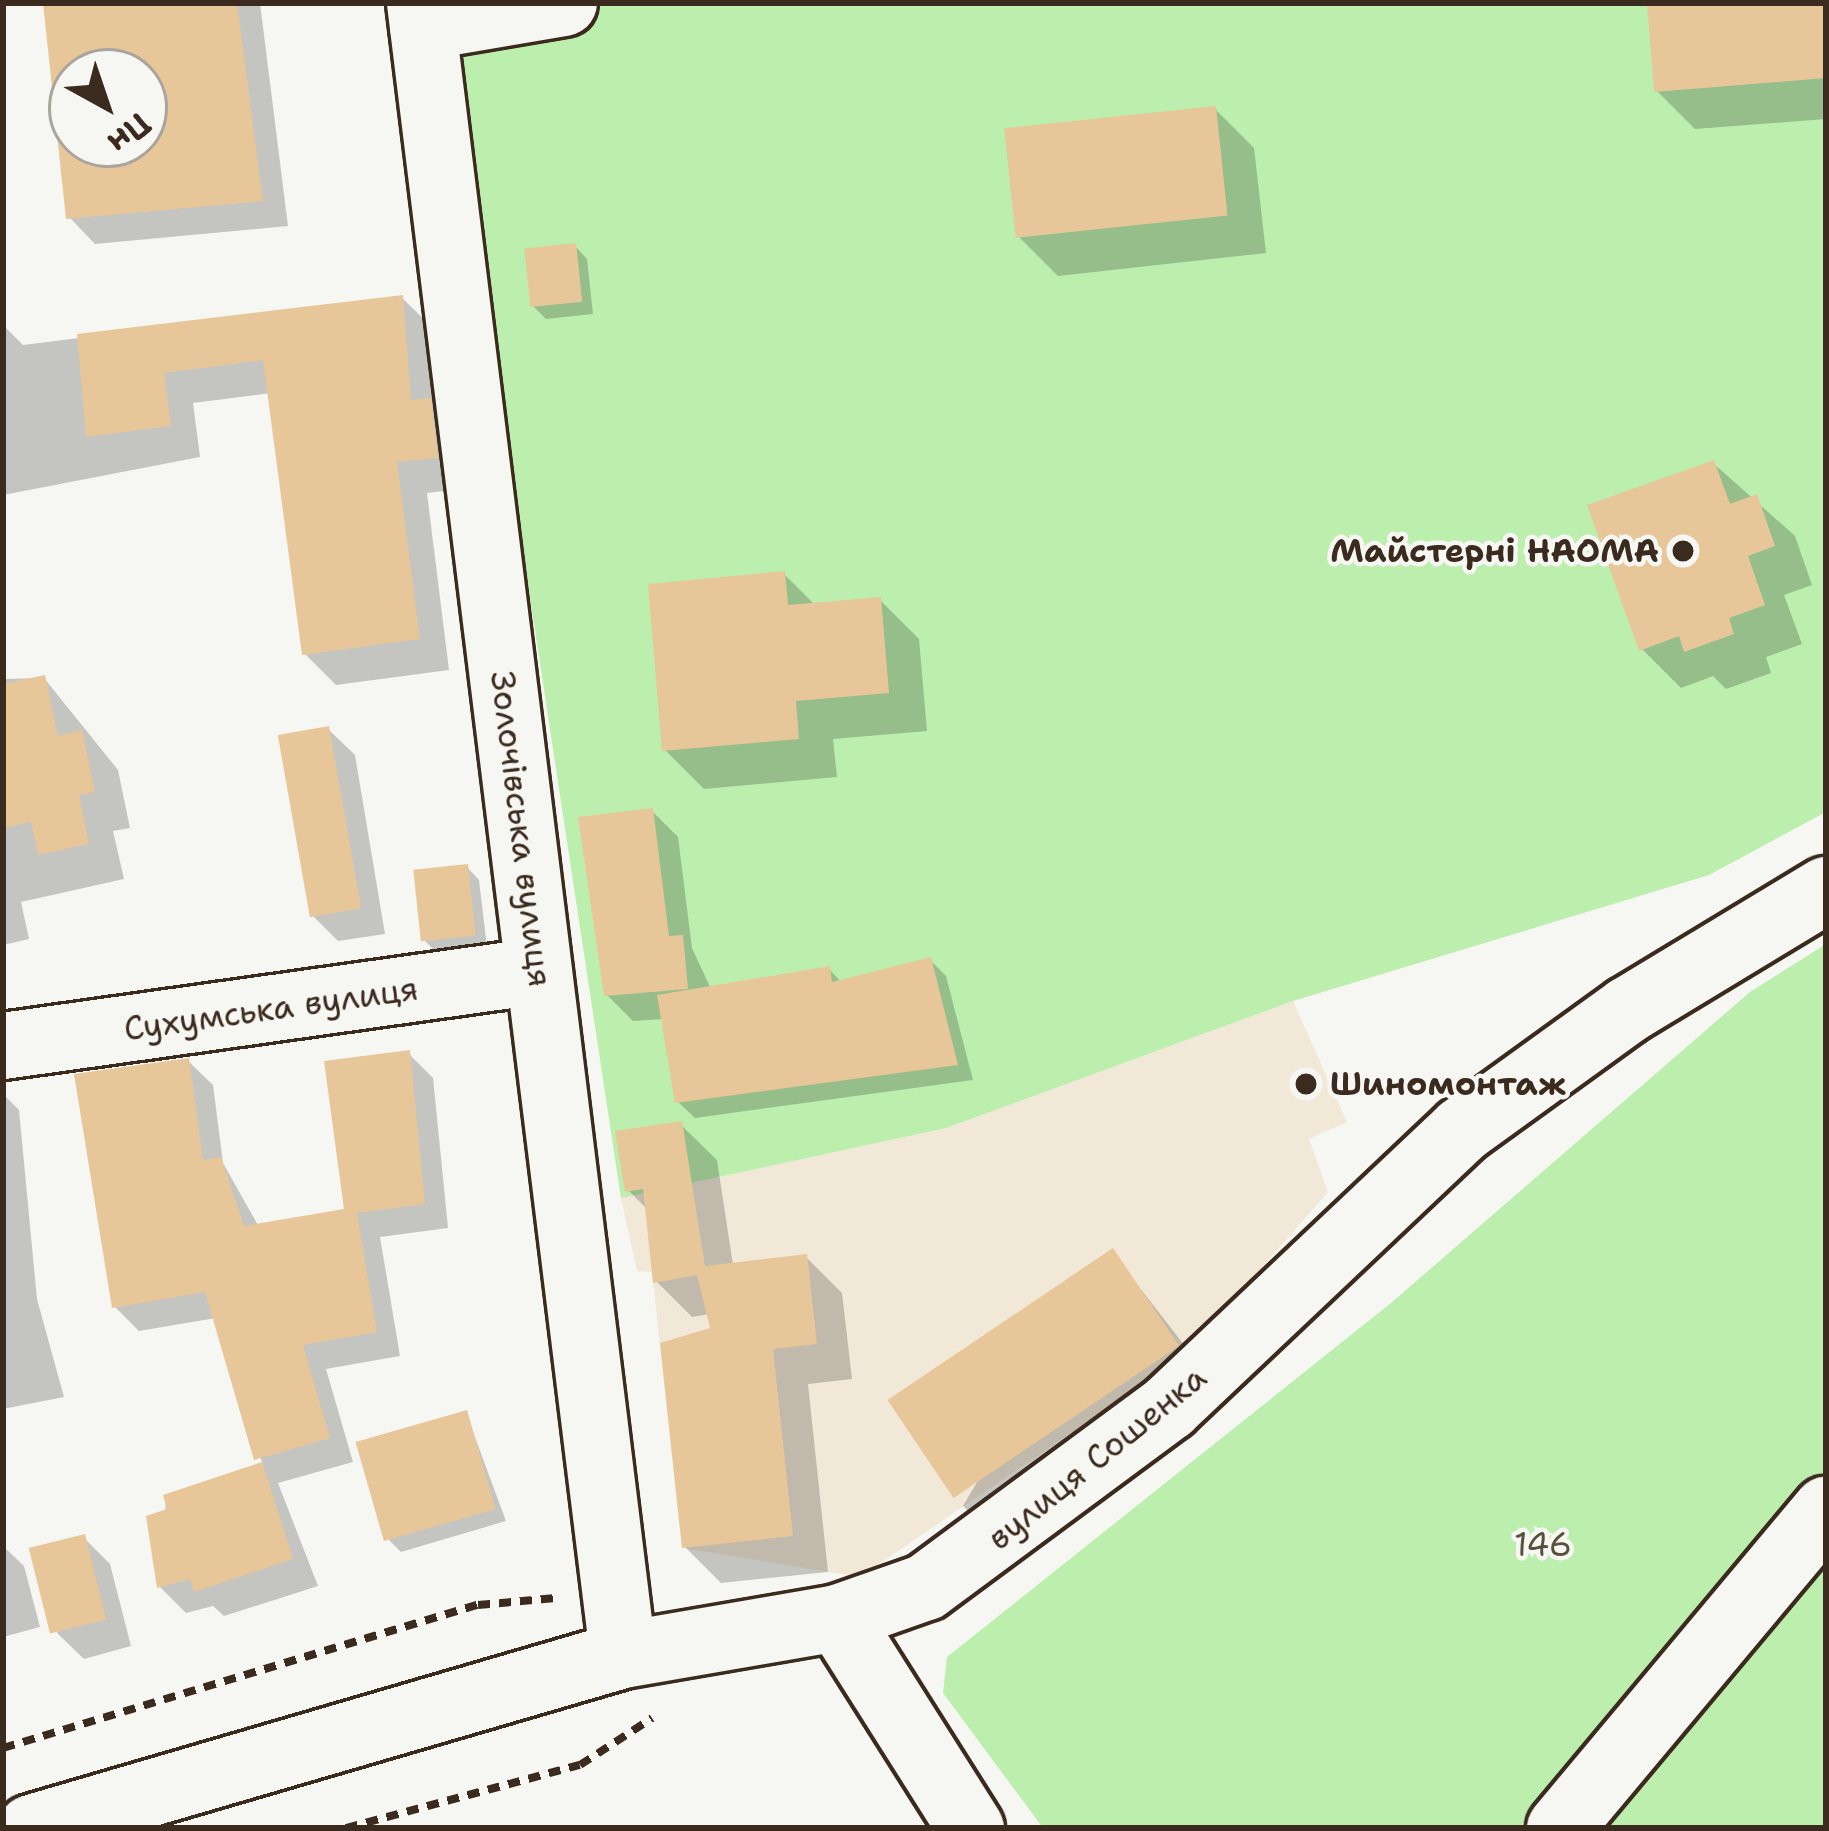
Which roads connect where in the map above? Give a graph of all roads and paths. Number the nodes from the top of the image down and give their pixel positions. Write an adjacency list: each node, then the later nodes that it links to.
1 (564, 3): 2 (street)
2 (421, 15): 4 (street, Золочівська вулиця)
3 (1826, 890): 7 (street, вулиця Сошенка)
4 (538, 971): 5 (street, Сухумська вулиця); 8 (street, Золочівська вулиця)
5 (3, 1046)
6 (1826, 1510): 12 (street)
7 (838, 1618): 8 (street, вулиця Сошенка); 11 (street)
8 (620, 1623): 9 (path); 10 (street, вулиця Сошенка)
9 (3, 1748)
10 (31, 1828)
11 (971, 1828)
12 (1560, 1828)

